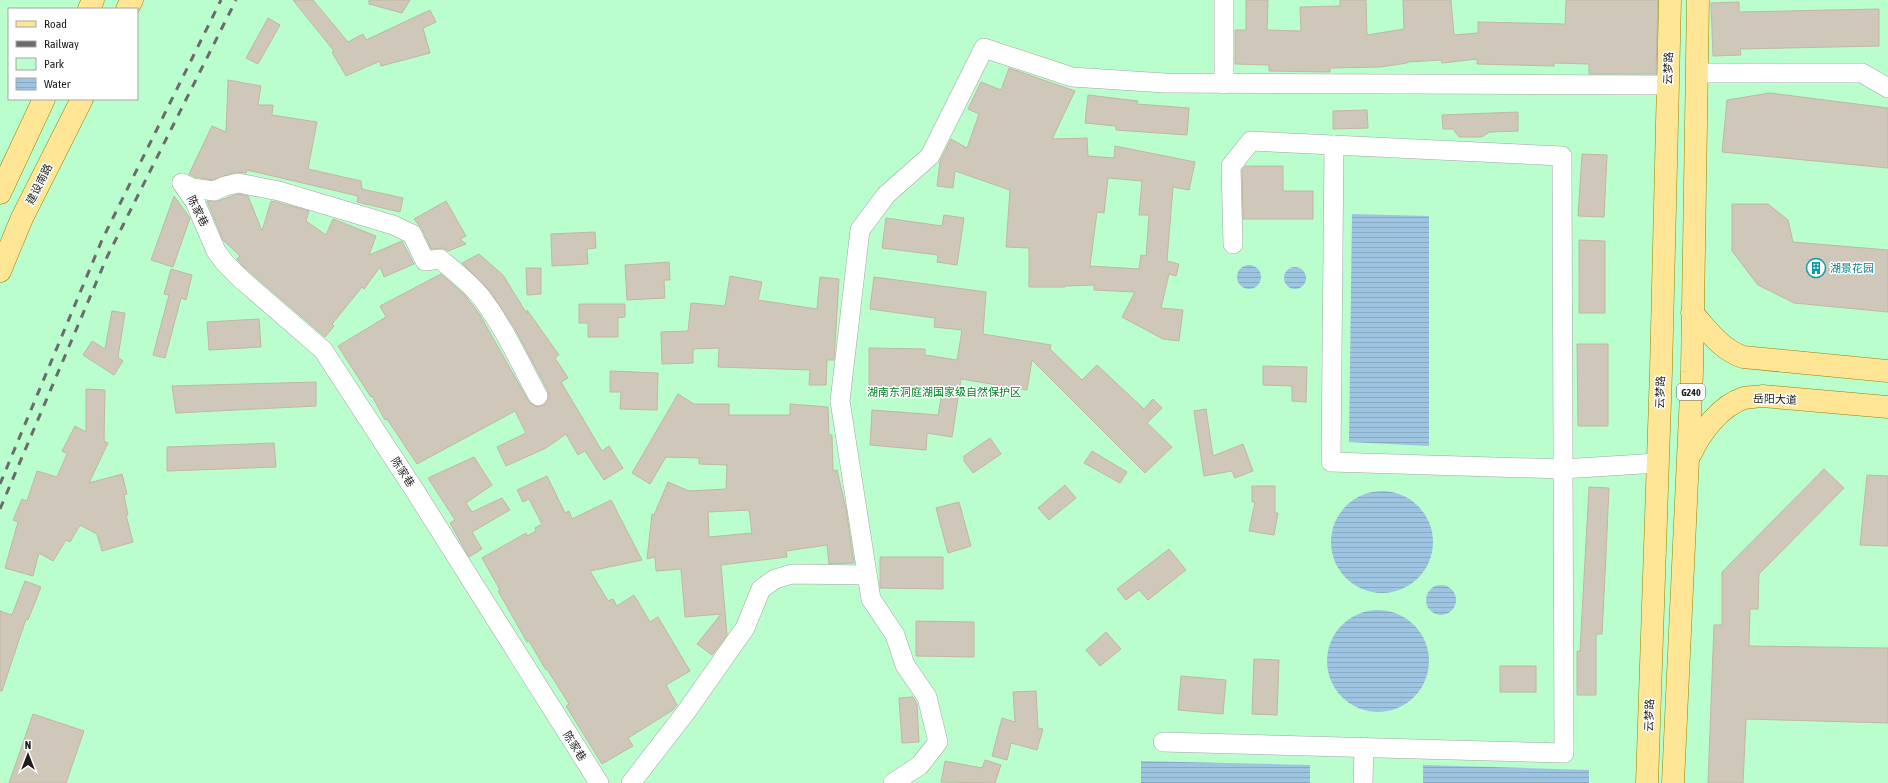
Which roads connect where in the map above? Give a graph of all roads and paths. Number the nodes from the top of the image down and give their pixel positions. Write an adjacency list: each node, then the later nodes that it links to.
1 (1224, 0): 5 (street)
2 (1670, 0): 6 (main road, 云梦路)
3 (1698, 0): 4 (main road, G240)
4 (1696, 73): 7 (street); 14 (main road, G240)
5 (1224, 84): 6 (street); 21 (street)
6 (1668, 85): 19 (main road, 云梦路)
7 (1888, 88)
8 (44, 100): 11 (main road)
9 (81, 100): 13 (main road, 建设南路)
10 (1334, 145): 12 (street); 20 (street); 20 (street)
11 (0, 193)
12 (1233, 244)
13 (0, 271)
14 (1692, 313): 15 (main road); 18 (main road, G240)
15 (1888, 371)
16 (538, 396): 24 (street, 陈家巷)
17 (1888, 407): 18 (main road, 岳阳大道)
18 (1689, 456): 29 (main road, G240)
19 (1658, 463): 20 (street); 28 (main road, 云梦路)
20 (1562, 469): 23 (street)
21 (867, 575): 25 (street); 26 (street)
22 (1163, 742): 23 (street)
23 (1364, 747): 27 (street)
24 (599, 783)
25 (631, 783)
26 (893, 783)
27 (1363, 783)
28 (1647, 783)
29 (1673, 783)

